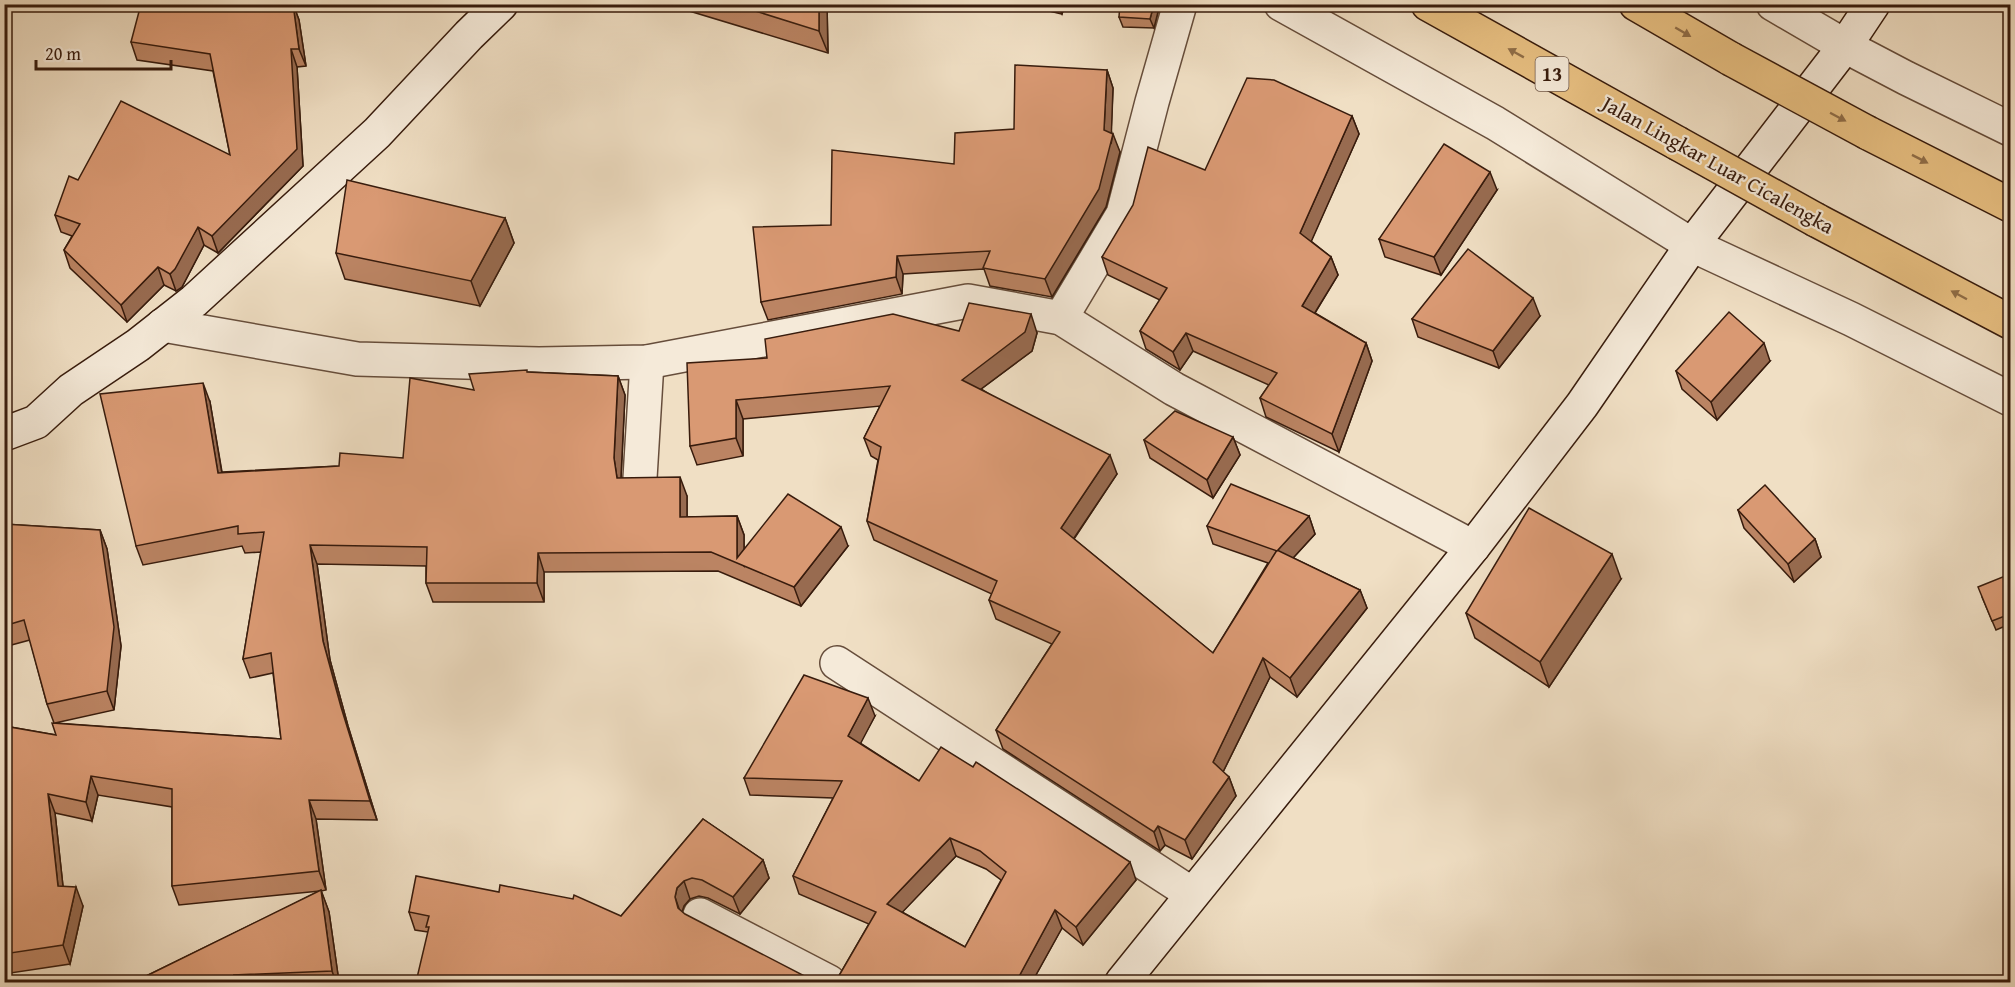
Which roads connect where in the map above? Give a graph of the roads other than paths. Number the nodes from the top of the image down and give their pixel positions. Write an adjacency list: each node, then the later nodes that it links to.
1 (501, 4): 14 (street)
2 (1180, 4): 12 (street)
3 (1281, 4): 11 (street)
4 (1428, 4): 13 (highway, Jalan Lingkar Luar Cicalengka / 13, one-way to 4, bridge)
5 (1636, 4): 10 (highway, one-way to 10, bridge)
6 (1773, 4): 8 (street)
7 (1873, 4): 8 (street)
8 (1845, 46): 9 (street); 11 (street)
9 (2010, 129)
10 (2010, 205)
11 (1692, 245): 16 (street); 19 (street)
12 (1061, 318): 15 (street); 19 (street)
13 (2010, 322)
14 (163, 326): 15 (street); 17 (street)
15 (648, 362): 18 (street)
16 (2010, 399)
17 (5, 432)
18 (640, 478)
19 (1473, 547): 21 (street)
20 (837, 663): 21 (street)
21 (1192, 894): 24 (street)
22 (700, 915): 23 (street)
23 (829, 982)
24 (1122, 982)

